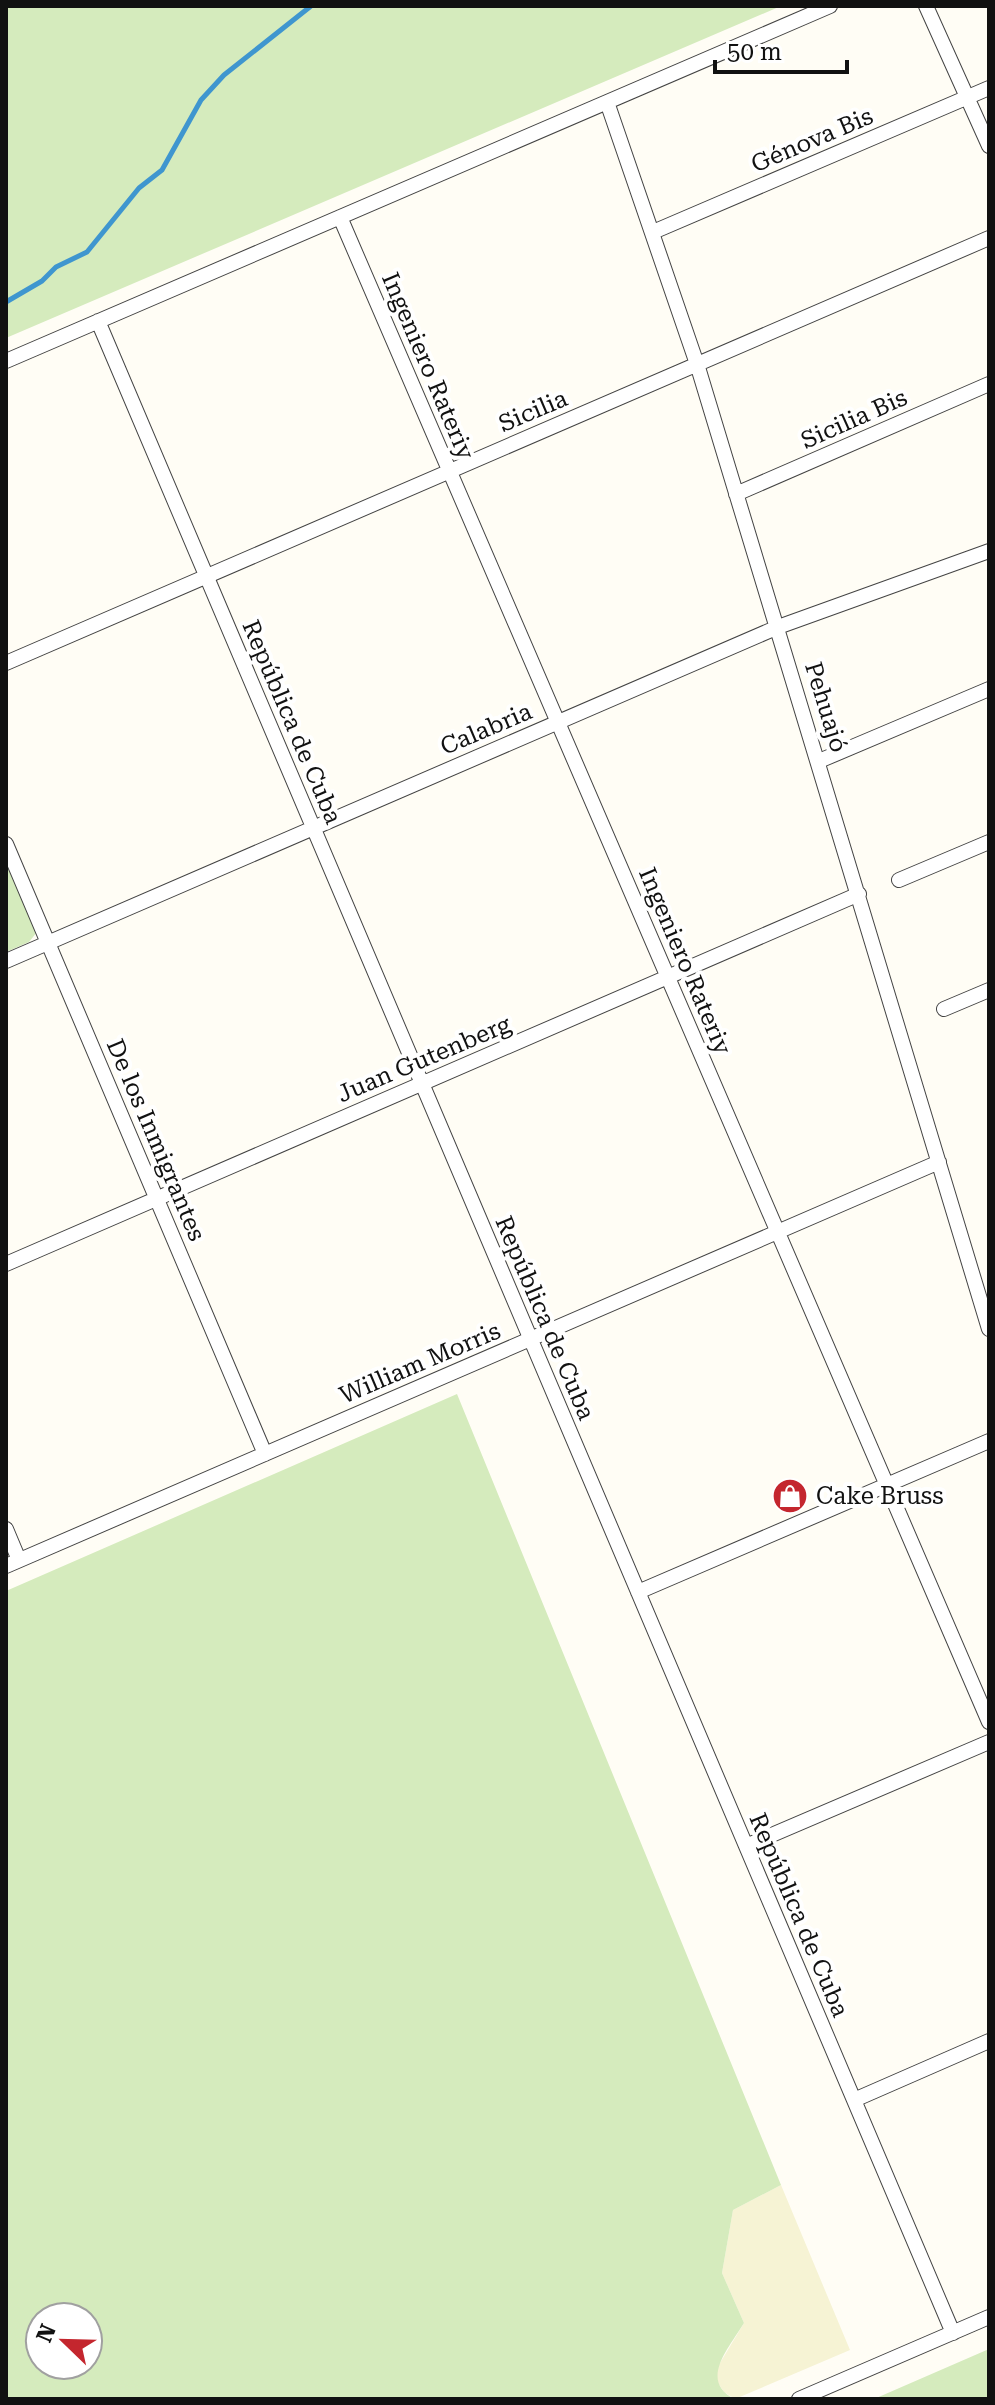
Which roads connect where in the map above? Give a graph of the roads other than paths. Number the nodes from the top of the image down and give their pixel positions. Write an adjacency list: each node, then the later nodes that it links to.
1 (830, 6): 5 (street)
2 (926, 6): 4 (street)
3 (989, 88): 4 (street, Génova Bis)
4 (967, 97): 6 (street); 8 (street, Génova Bis)
5 (607, 102): 7 (street); 8 (street, Pehuajó)
6 (989, 146)
7 (340, 217): 10 (street); 14 (street, Ingeniero Rateriy)
8 (653, 232): 12 (street, Pehuajó)
9 (989, 238): 12 (street, Sicilia)
10 (98, 321): 11 (street); 17 (street, República de Cuba)
11 (6, 361)
12 (697, 364): 14 (street, Sicilia); 15 (street, Pehuajó)
13 (989, 384): 15 (street, Sicilia Bis)
14 (450, 471): 17 (street, Sicilia); 21 (street, Ingeniero Rateriy)
15 (736, 494): 18 (street, Pehuajó)
16 (989, 551): 18 (street, Calabria)
17 (206, 577): 19 (street, Sicilia); 23 (street, República de Cuba)
18 (778, 627): 21 (street, Calabria); 22 (street, Pehuajó)
19 (6, 663)
20 (989, 689): 22 (street)
21 (558, 722): 23 (street, Calabria); 30 (street, Ingeniero Rateriy)
22 (819, 761): 27 (street, Pehuajó)
23 (313, 828): 28 (street, Calabria); 33 (street, República de Cuba)
24 (989, 842): 26 (street)
25 (6, 844): 28 (street, De los Inmigrantes)
26 (899, 880)
27 (859, 894): 30 (street, Juan Gutenberg); 34 (street, Pehuajó)
28 (49, 942): 29 (street, Calabria); 35 (street, De los Inmigrantes)
29 (6, 961)
30 (668, 978): 33 (street, Juan Gutenberg); 36 (street, Ingeniero Rateriy)
31 (989, 990): 32 (street)
32 (944, 1009)
33 (422, 1084): 35 (street, Juan Gutenberg); 39 (street, República de Cuba)
34 (939, 1162): 36 (street, William Morris); 38 (street, Pehuajó)
35 (157, 1200): 37 (street, Juan Gutenberg); 41 (street, De los Inmigrantes)
36 (778, 1232): 39 (street, William Morris); 42 (street, Ingeniero Rateriy)
37 (6, 1264)
38 (989, 1329)
39 (530, 1339): 41 (street, William Morris); 45 (street, República de Cuba)
40 (989, 1441): 42 (street)
41 (265, 1454): 44 (street, William Morris)
42 (887, 1485): 45 (street); 46 (street, Ingeniero Rateriy)
43 (6, 1529): 44 (street)
44 (13, 1563)
45 (638, 1592): 48 (street, República de Cuba)
46 (989, 1722)
47 (989, 1742): 48 (street)
48 (746, 1846): 50 (street, República de Cuba)
49 (989, 2041): 50 (street)
50 (854, 2100): 52 (street, República de Cuba)
51 (989, 2317): 52 (street)
52 (953, 2333): 53 (street)
53 (799, 2399)

